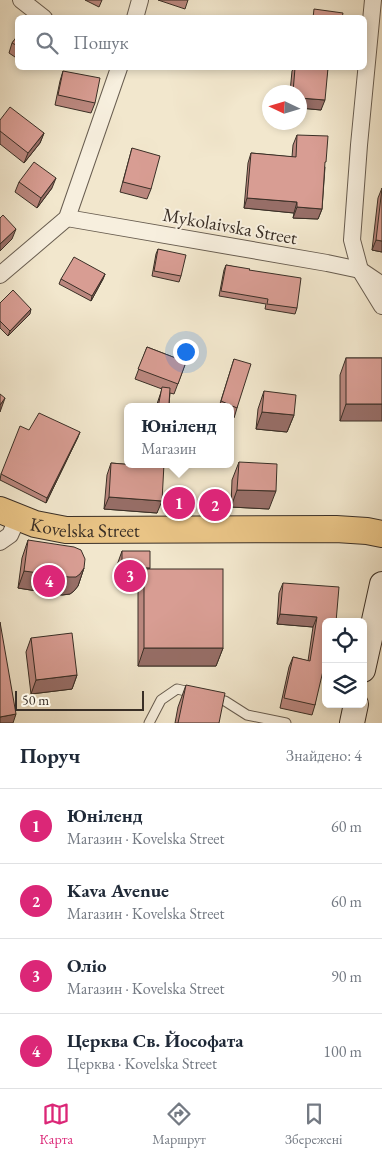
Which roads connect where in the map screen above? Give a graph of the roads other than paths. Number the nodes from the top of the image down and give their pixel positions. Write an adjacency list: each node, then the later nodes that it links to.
1 (21, 0): 4 (street)
2 (140, 0): 5 (street)
3 (374, 0): 6 (street)
4 (40, 15)
5 (136, 15)
6 (367, 68)
7 (115, 70): 9 (street)
8 (367, 70): 10 (street)
9 (67, 218): 10 (street, Mykolaivska Street); 11 (street)
10 (360, 270): 12 (street, Mykolaivska Street); 13 (street)
11 (0, 275)
12 (382, 285)
13 (382, 306)
14 (9, 514): 15 (main road, Kovelska Street); 16 (street)
15 (382, 534)
16 (0, 542)
17 (382, 584): 18 (street)
18 (365, 663)
19 (355, 708): 22 (street)
20 (150, 723): 21 (lane)
21 (286, 723)
22 (352, 723)

